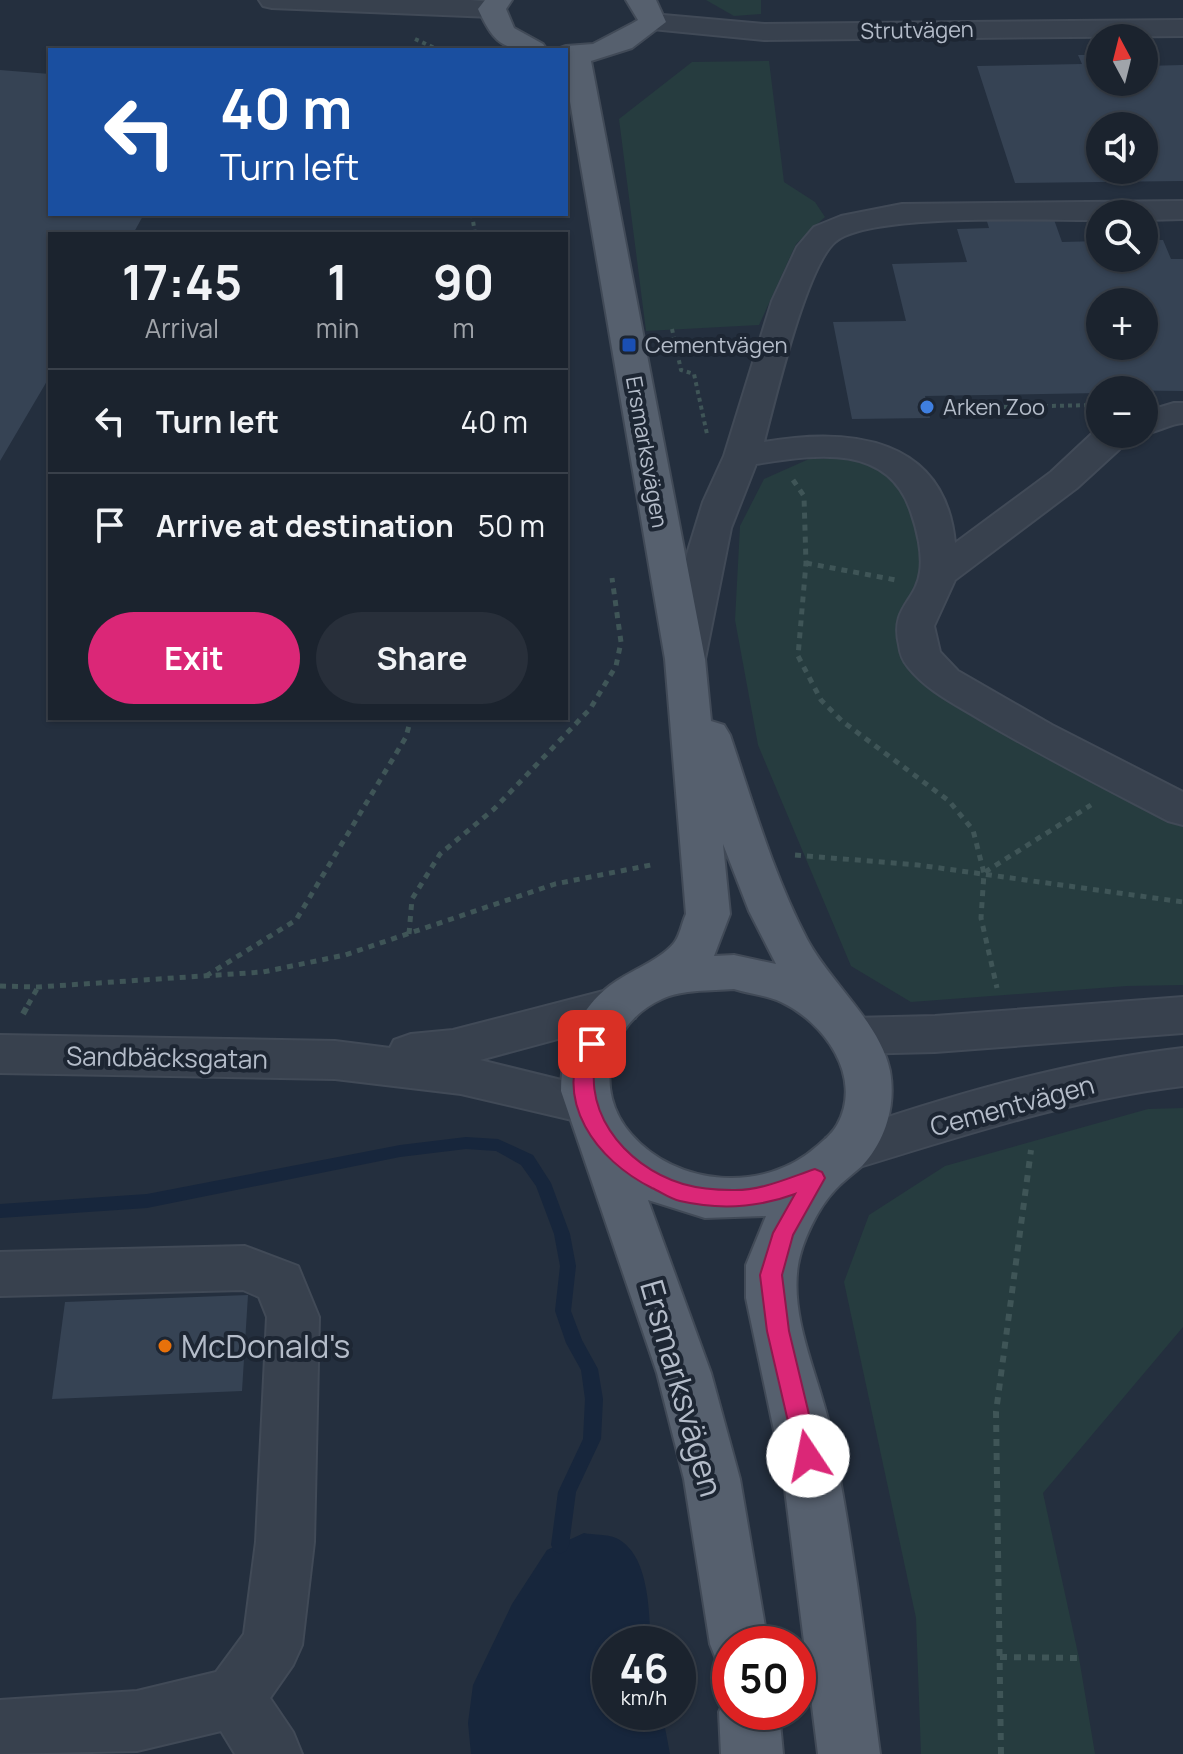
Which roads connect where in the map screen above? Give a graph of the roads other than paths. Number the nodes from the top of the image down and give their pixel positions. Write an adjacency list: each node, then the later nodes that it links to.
1 (272, 0): 2 (street)
2 (496, 5): 5 (main road)
3 (645, 11): 4 (street, Strutvägen); 6 (main road)
4 (1183, 28)
5 (529, 48)
6 (571, 55): 13 (main road, Ersmarksvägen)
7 (1183, 210): 11 (street)
8 (1183, 413): 9 (street)
9 (1158, 419)
10 (1098, 448): 12 (street)
11 (742, 456): 12 (street); 13 (street)
12 (936, 580): 14 (street)
13 (685, 659): 15 (main road, Ersmarksvägen); 17 (main road, Ersmarksvägen)
14 (1183, 810)
15 (634, 995): 17 (main road); 19 (street); 21 (main road)
16 (1183, 1015): 17 (street)
17 (840, 1021): 22 (main road)
18 (1, 1056): 19 (street, Sandbäcksgatan)
19 (335, 1060): 21 (street)
20 (1183, 1067): 22 (street, Cementvägen)
21 (593, 1121): 22 (main road); 24 (main road, Ersmarksvägen)
22 (829, 1165): 30 (main road)
23 (0, 1274): 25 (street)
24 (736, 1626)
25 (234, 1698): 26 (street); 28 (street)
26 (0, 1730)
27 (750, 1730): 29 (main road)
28 (271, 1754)
29 (752, 1754)
30 (849, 1754)

